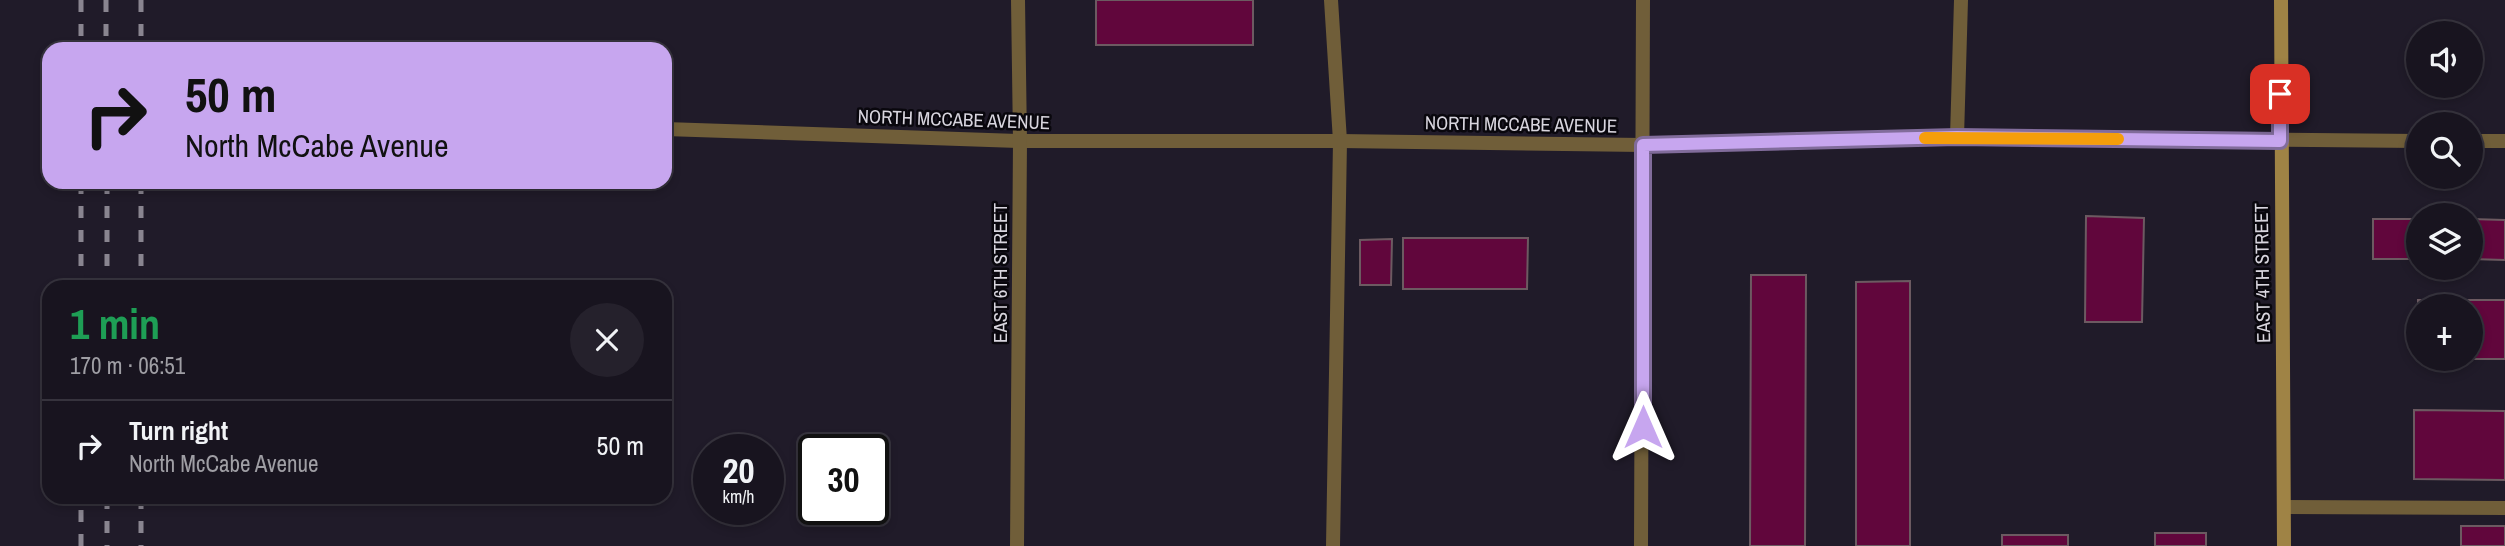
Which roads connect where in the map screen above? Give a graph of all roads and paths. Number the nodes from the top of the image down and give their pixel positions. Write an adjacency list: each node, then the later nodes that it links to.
1 (1018, 0): 8 (street, EAST 6TH STREET)
2 (1331, 0): 9 (street)
3 (1643, 0): 14 (street)
4 (1961, 0): 7 (street)
5 (2281, 0): 10 (main road, EAST 4TH STREET)
6 (672, 129): 8 (street, NORTH MCCABE AVENUE)
7 (1957, 137): 10 (street, NORTH MCCABE AVENUE); 14 (street, NORTH MCCABE AVENUE)
8 (1020, 141): 9 (street, NORTH MCCABE AVENUE); 17 (street, EAST 6TH STREET)
9 (1340, 141): 14 (street, NORTH MCCABE AVENUE); 18 (street)
10 (2280, 141): 11 (street, NORTH MCCABE AVENUE); 15 (main road, EAST 4TH STREET)
11 (2406, 141)
12 (2483, 141): 13 (street)
13 (2505, 141)
14 (1643, 145): 19 (street)
15 (2284, 507): 16 (street); 20 (main road, EAST 4TH STREET)
16 (2505, 508)
17 (1017, 546)
18 (1333, 546)
19 (1642, 546)
20 (2284, 546)

